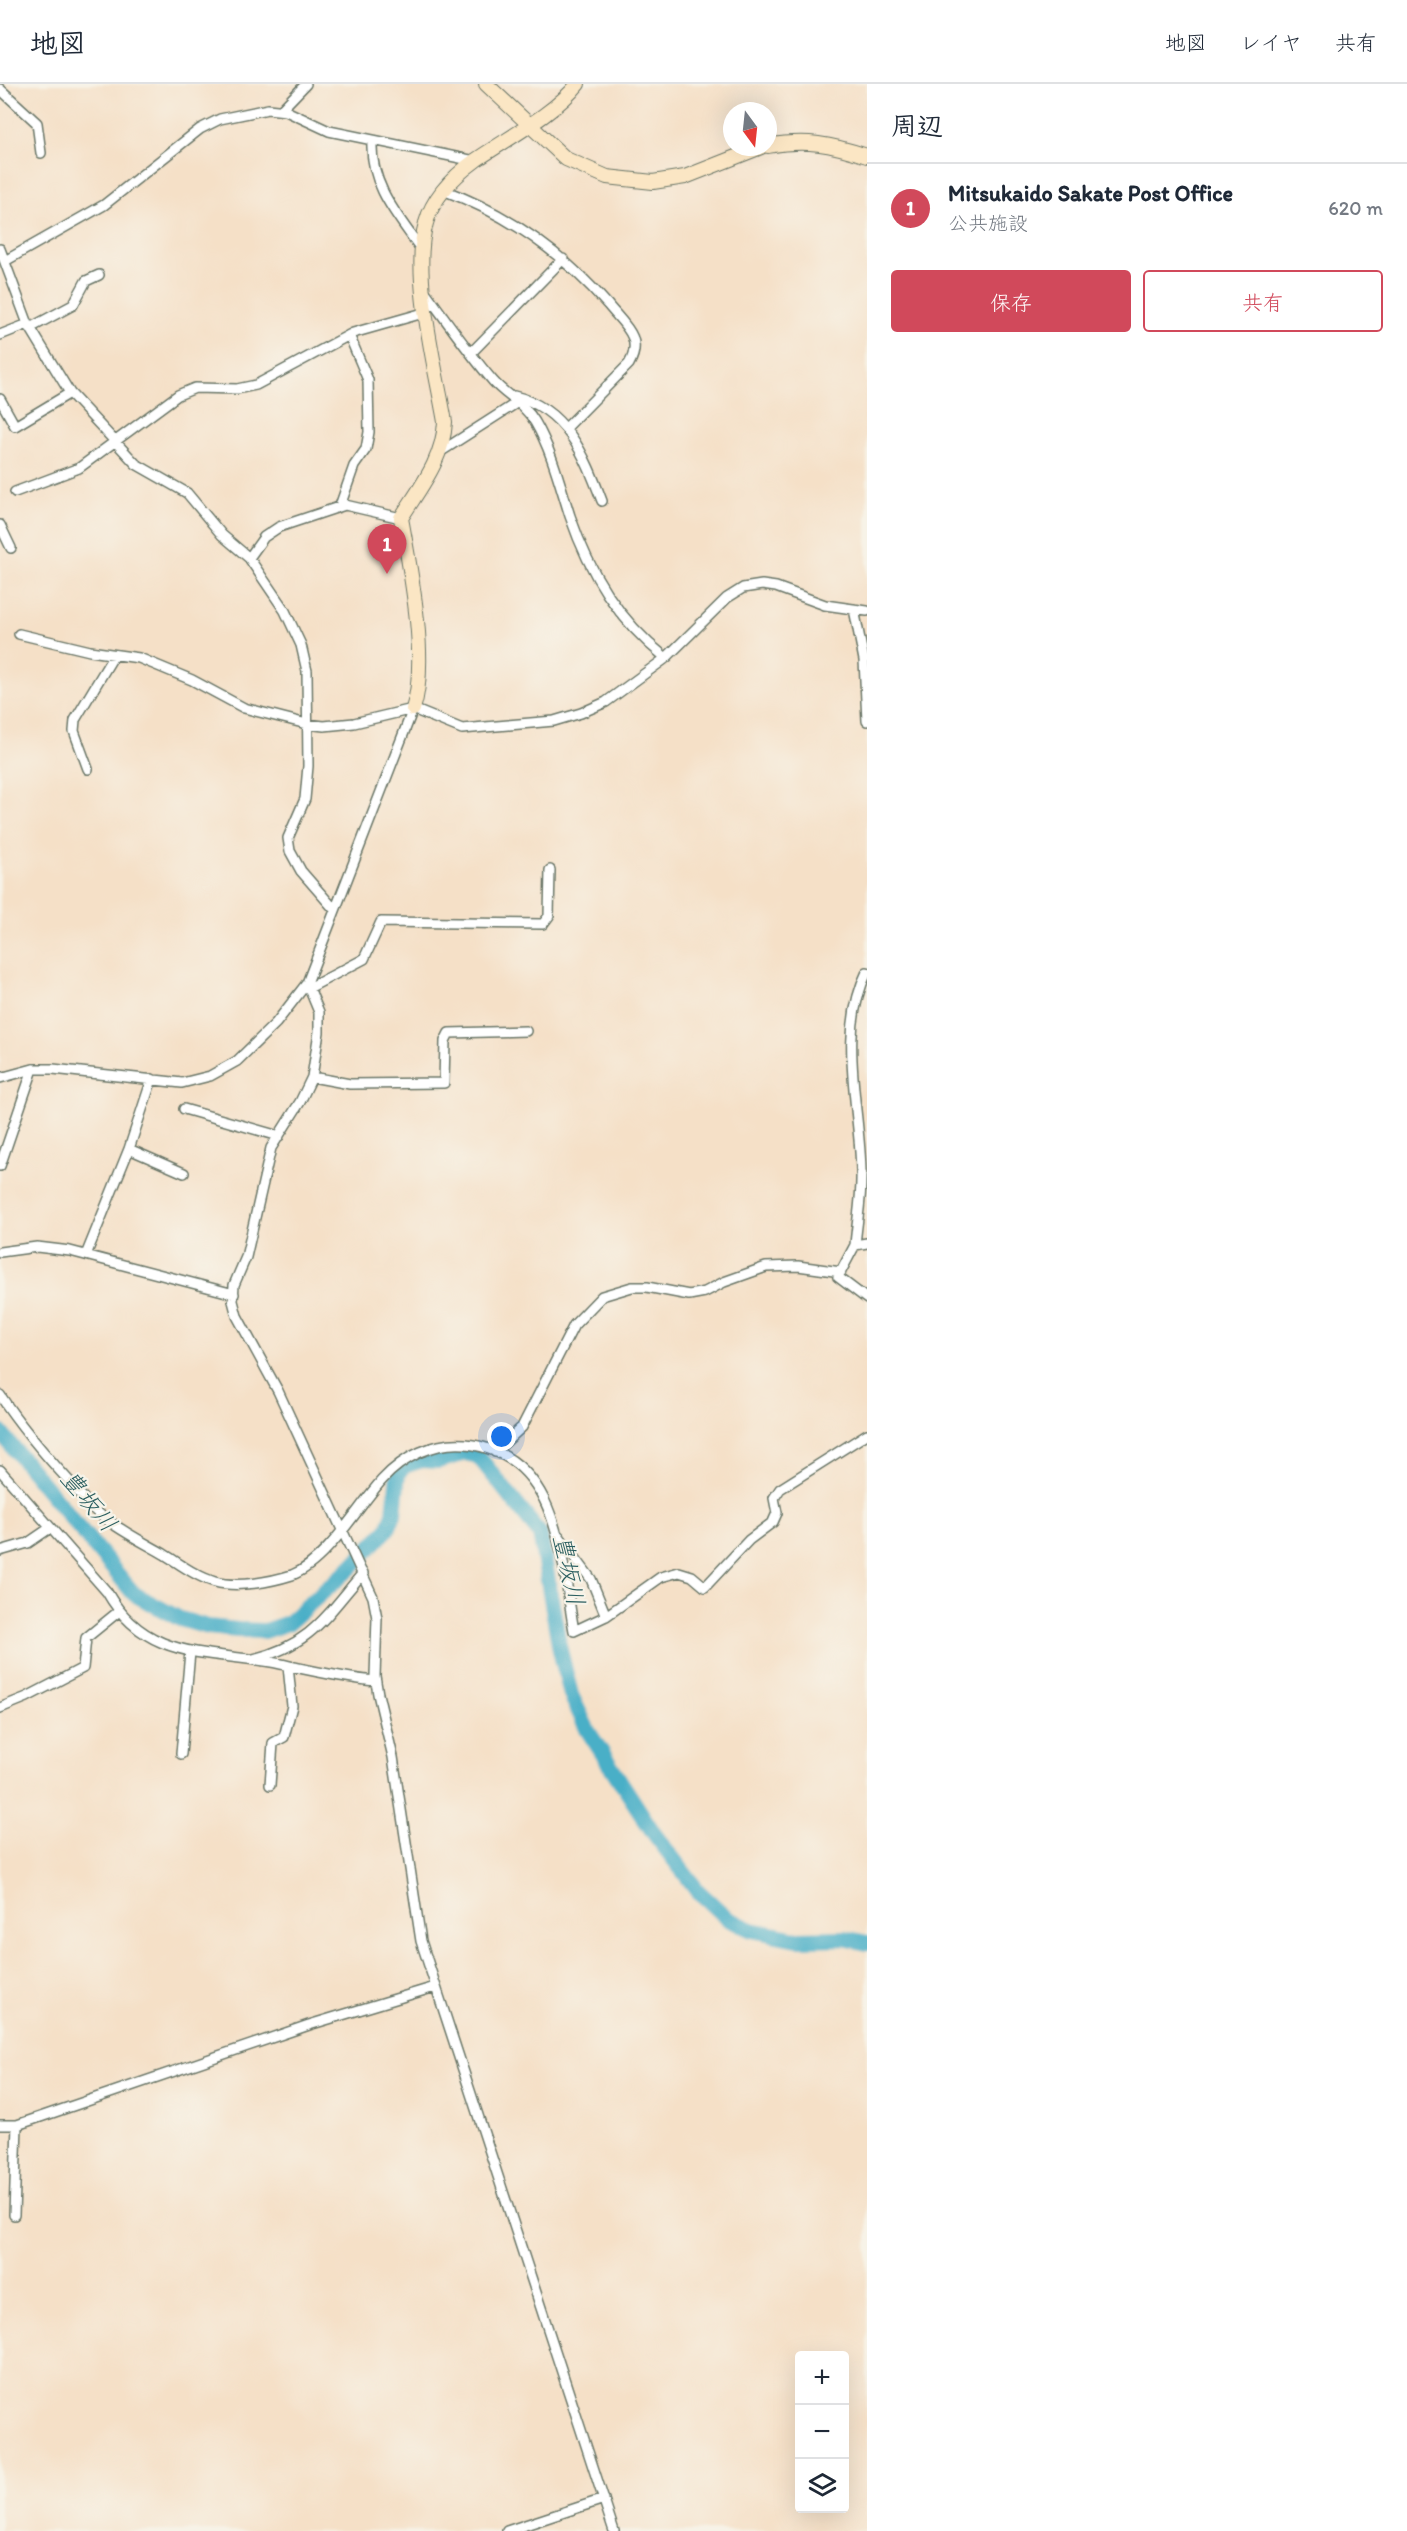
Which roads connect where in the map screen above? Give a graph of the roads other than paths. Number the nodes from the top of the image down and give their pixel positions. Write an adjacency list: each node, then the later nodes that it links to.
1 (306, 84): 5 (street)
2 (486, 84): 6 (street)
3 (578, 84): 6 (street)
4 (0, 89): 9 (street)
5 (281, 110): 7 (street); 17 (street)
6 (527, 124): 10 (street); 12 (street)
7 (372, 141): 12 (street); 15 (street)
8 (777, 144): 11 (street)
9 (41, 153)
10 (738, 156)
11 (867, 156)
12 (475, 161): 13 (street)
13 (443, 190): 15 (street); 16 (street)
14 (0, 249): 17 (street)
15 (421, 249): 19 (street)
16 (562, 259): 24 (street); 29 (street)
17 (4, 261): 21 (street)
18 (99, 275): 21 (street)
19 (424, 290): 20 (street); 24 (street)
20 (427, 312): 23 (street); 31 (street)
21 (29, 326): 22 (street); 25 (street)
22 (0, 335)
23 (349, 335): 30 (street); 34 (street)
24 (471, 353): 26 (street)
25 (70, 393): 27 (street); 30 (street)
26 (510, 395): 28 (street); 29 (street)
27 (0, 399)
28 (518, 402): 31 (street); 43 (street)
29 (566, 428): 33 (street)
30 (115, 443): 32 (street); 38 (street)
31 (440, 452): 35 (street)
32 (15, 492)
33 (603, 501)
34 (340, 506): 35 (street); 38 (street)
35 (401, 518): 44 (street)
36 (0, 525): 37 (street)
37 (11, 549)
38 (249, 558): 46 (street)
39 (855, 609): 40 (street); 43 (street); 45 (street)
40 (867, 610)
41 (19, 634): 42 (street)
42 (114, 655): 46 (street); 47 (street)
43 (666, 658): 44 (street)
44 (413, 709): 46 (street); 49 (street)
45 (867, 721)
46 (307, 724): 49 (street)
47 (88, 770)
48 (550, 870): 51 (street)
49 (335, 910): 51 (street)
50 (867, 972): 63 (street)
51 (308, 986): 54 (street); 56 (street)
52 (526, 1031): 54 (street)
53 (33, 1069): 55 (street); 56 (street); 60 (street)
54 (312, 1077): 58 (street)
55 (0, 1078)
56 (152, 1079): 59 (street)
57 (184, 1109): 58 (street)
58 (279, 1136): 67 (street)
59 (129, 1149): 61 (street); 65 (street)
60 (0, 1166)
61 (184, 1173)
62 (867, 1243): 63 (street)
63 (855, 1245): 66 (street)
64 (0, 1252): 65 (street)
65 (86, 1255): 67 (street)
66 (841, 1272): 68 (street); 71 (street)
67 (234, 1294): 74 (street)
68 (867, 1299)
69 (0, 1395): 74 (street)
70 (867, 1434): 79 (street)
71 (495, 1452): 74 (street); 75 (street)
72 (0, 1470): 73 (street)
73 (50, 1528): 76 (street); 78 (street)
74 (343, 1530): 77 (street)
75 (556, 1533): 79 (street); 79 (street)
76 (1, 1548)
77 (362, 1571): 81 (street); 83 (street)
78 (118, 1612): 80 (street); 84 (street)
79 (606, 1617)
80 (190, 1652): 81 (street); 85 (street)
81 (248, 1660): 82 (street)
82 (288, 1666): 83 (street); 86 (street)
83 (376, 1681): 87 (street)
84 (0, 1708)
85 (181, 1754)
86 (270, 1785)
87 (435, 1987): 89 (street); 91 (street)
88 (0, 2125): 89 (street)
89 (17, 2125): 90 (street)
90 (14, 2215)
91 (604, 2499): 92 (street); 93 (street)
92 (507, 2531)
93 (614, 2531)

